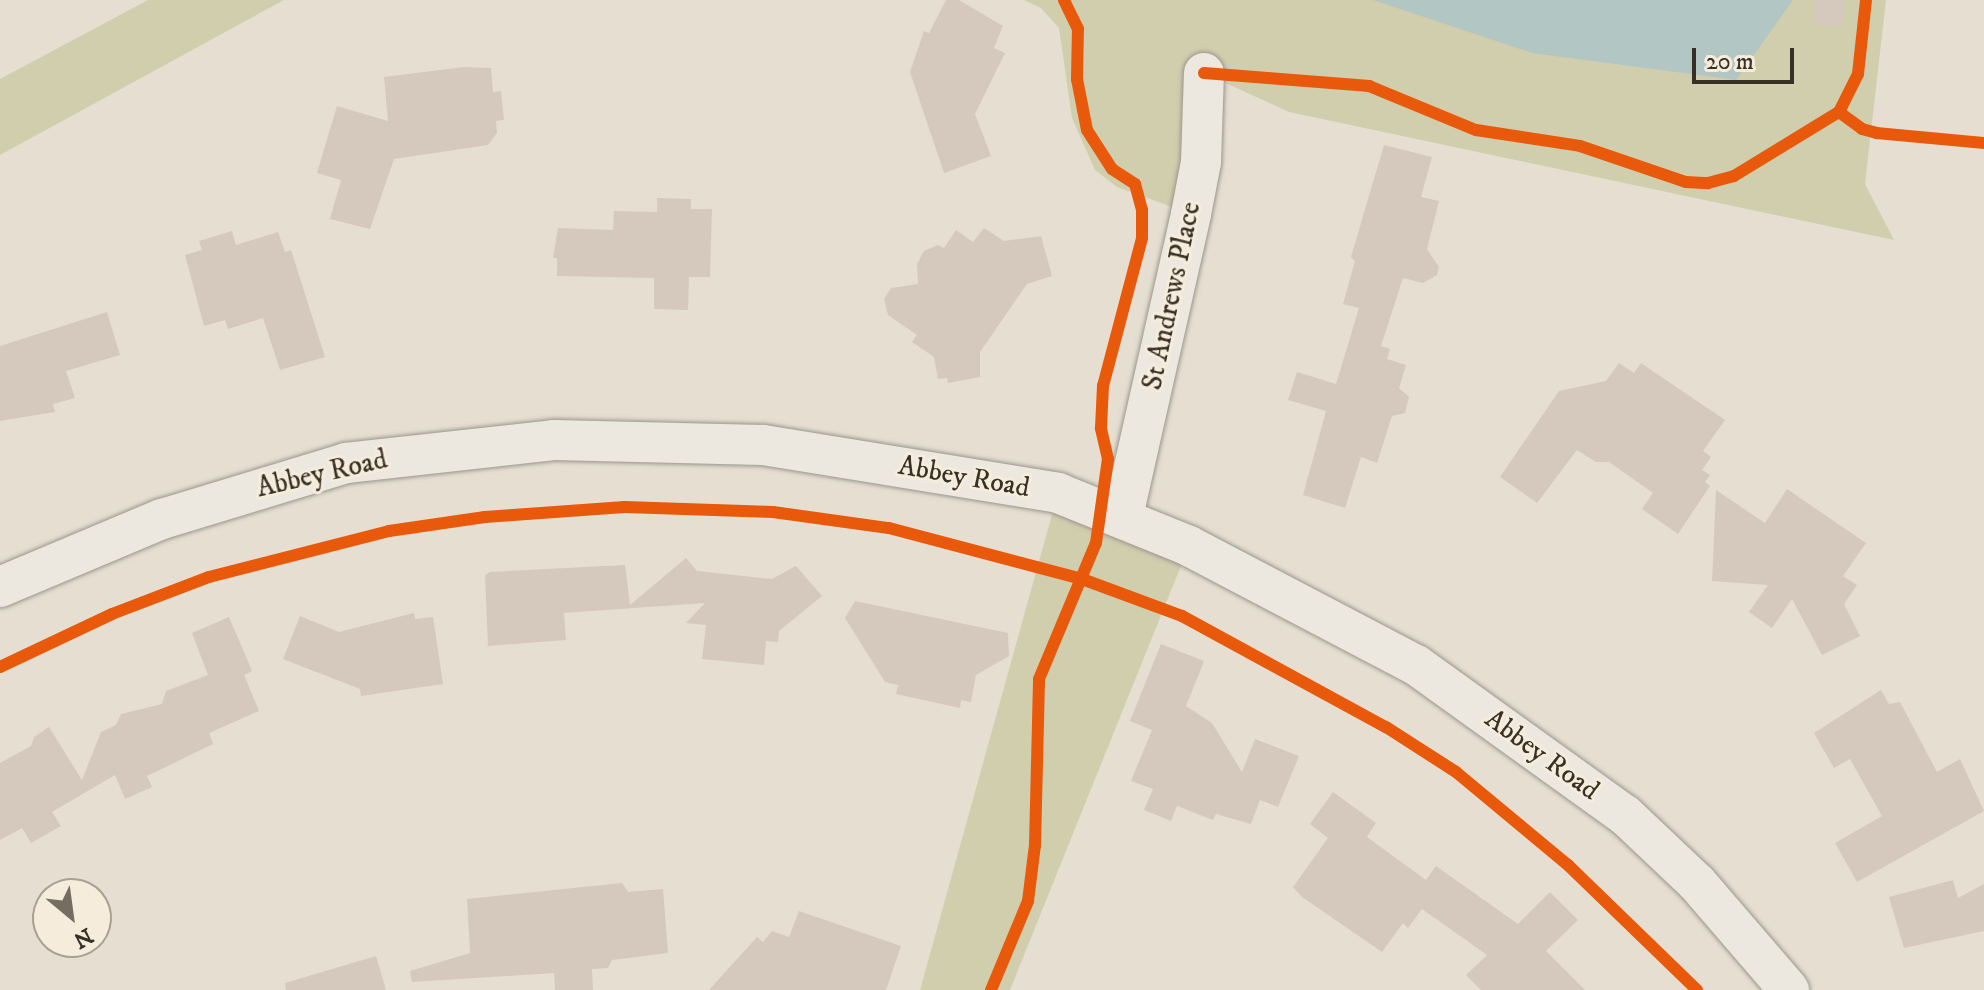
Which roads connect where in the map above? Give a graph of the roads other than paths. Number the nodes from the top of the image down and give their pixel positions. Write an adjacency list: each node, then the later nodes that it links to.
1 (1204, 73): 2 (street, St Andrews Place)
2 (1123, 516): 3 (street, Abbey Road); 4 (street, Abbey Road)
3 (0, 587)
4 (1789, 990)

